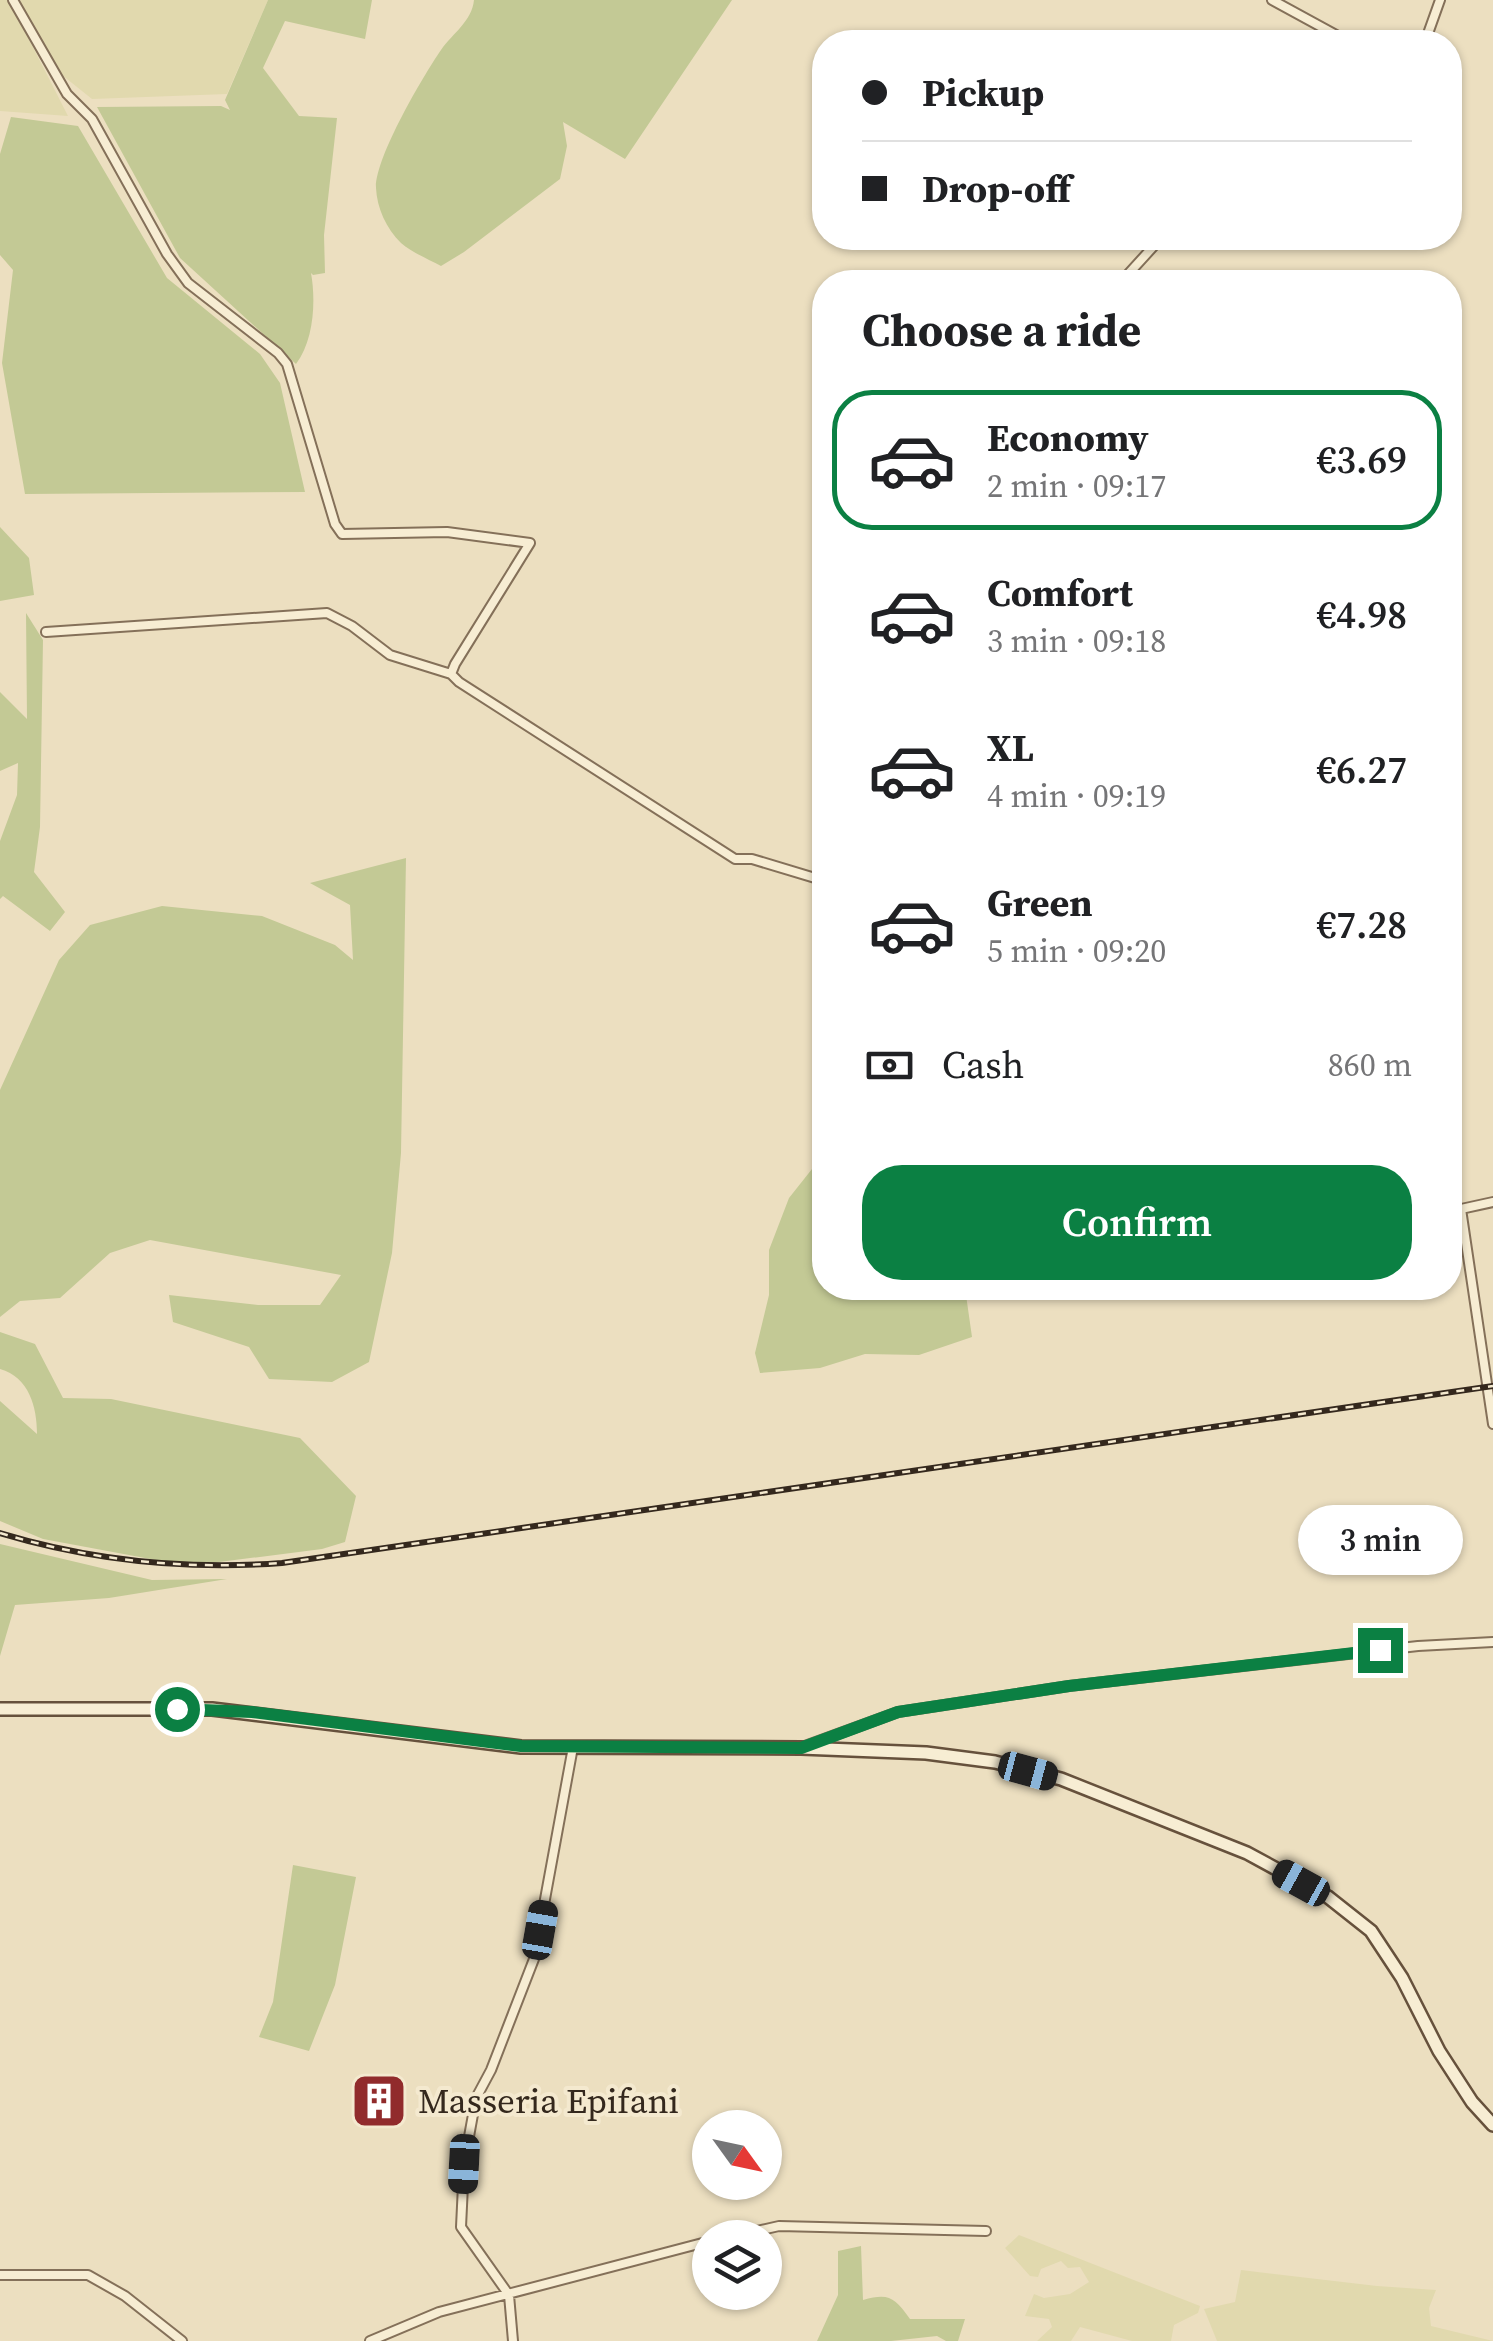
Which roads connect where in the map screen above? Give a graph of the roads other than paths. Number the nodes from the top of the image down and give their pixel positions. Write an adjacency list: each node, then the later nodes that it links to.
1 (12, 0): 9 (street)
2 (1272, 0): 4 (street)
3 (1440, 0): 5 (street)
4 (1323, 30)
5 (1429, 30)
6 (1150, 250): 7 (street)
7 (1132, 270)
8 (46, 632): 9 (street)
9 (452, 674): 10 (street)
10 (812, 877)
11 (1493, 1202): 12 (street)
12 (1462, 1209)
13 (1462, 1216): 14 (street)
14 (1493, 1424)
15 (1493, 1642): 18 (street)
16 (0, 1710): 17 (main road)
17 (573, 1748): 18 (main road); 24 (street)
18 (801, 1748): 19 (main road)
19 (1493, 2125)
20 (782, 2226): 21 (street)
21 (986, 2230)
22 (692, 2247): 24 (street)
23 (0, 2275): 25 (street)
24 (509, 2295): 26 (street); 27 (street)
25 (182, 2341)
26 (370, 2341)
27 (513, 2341)

